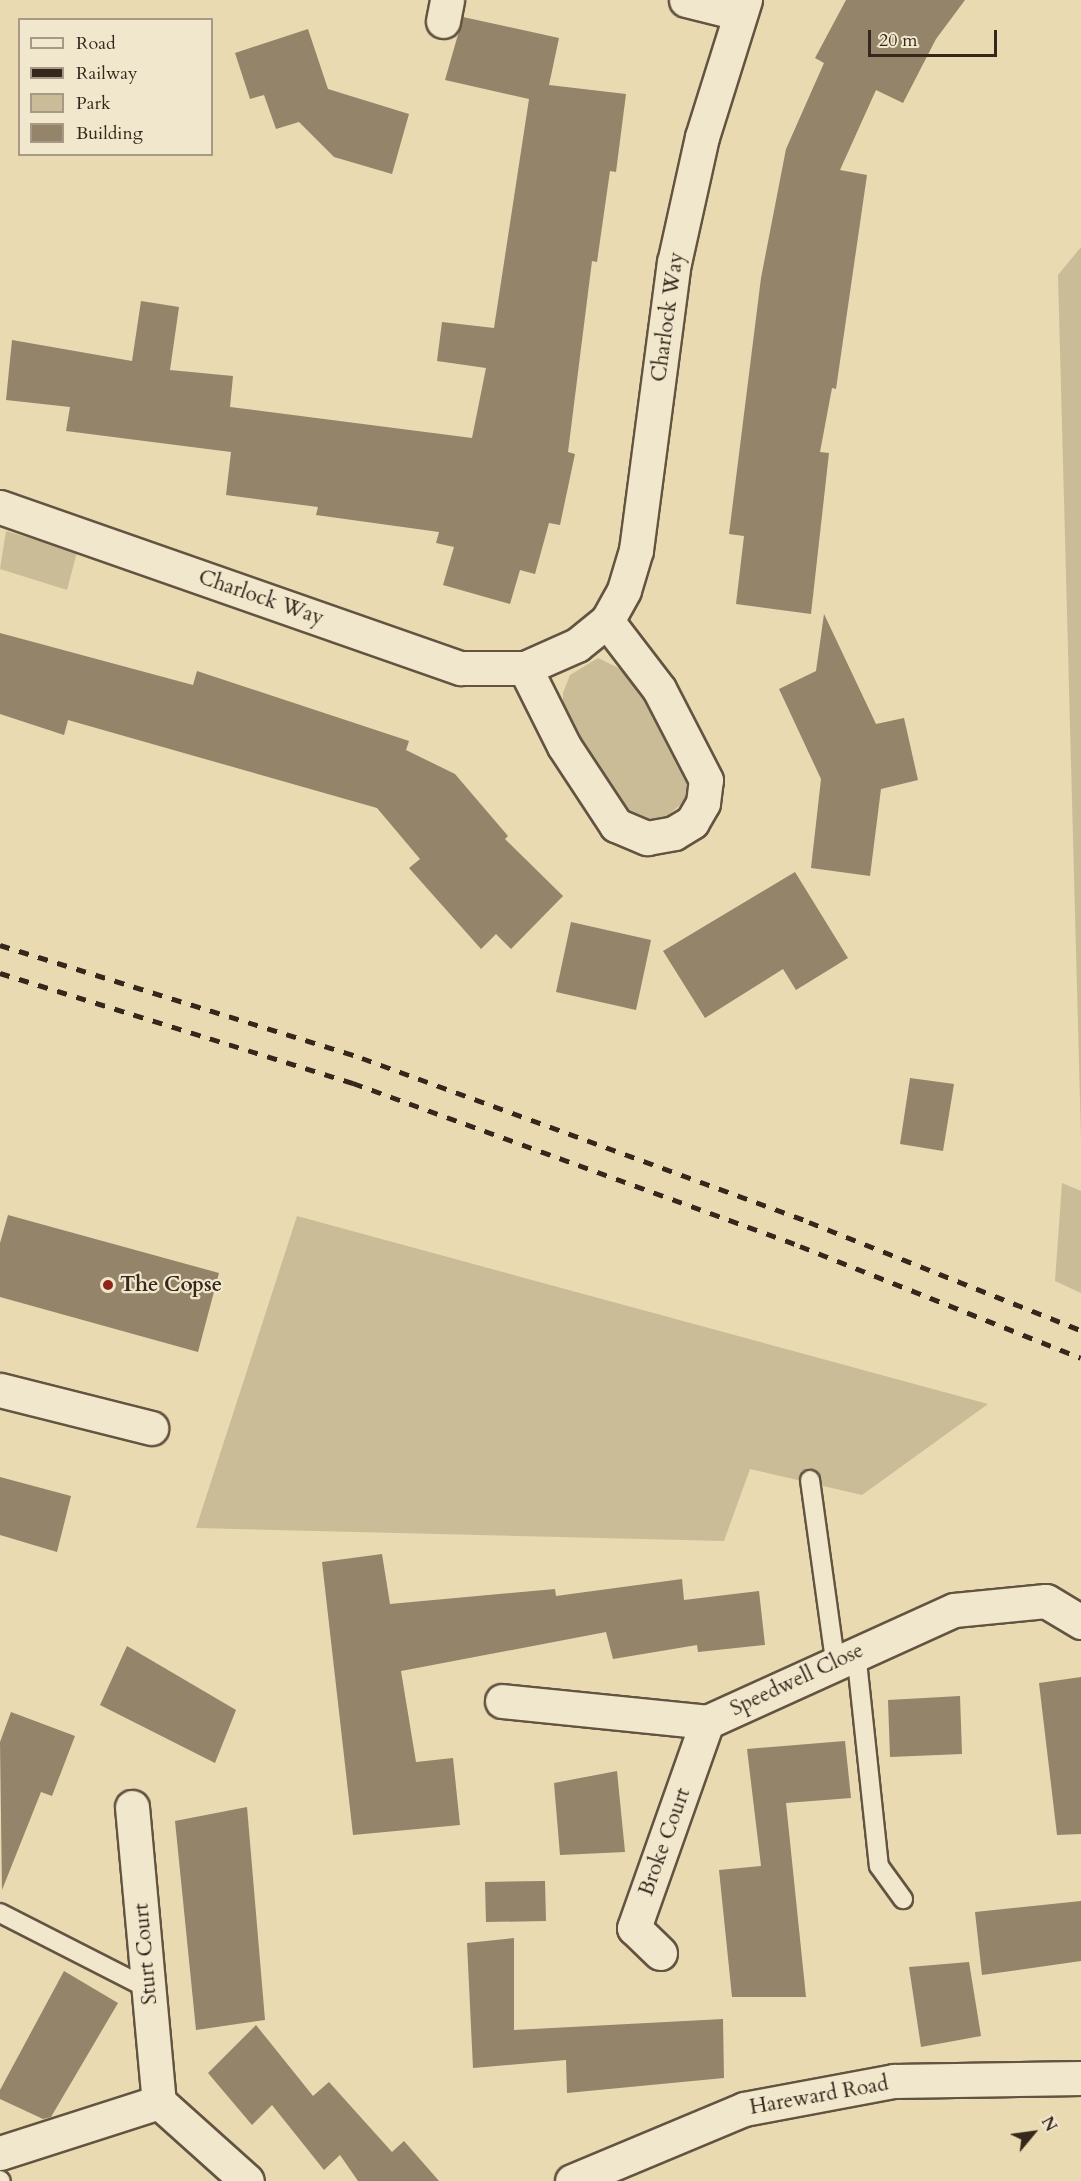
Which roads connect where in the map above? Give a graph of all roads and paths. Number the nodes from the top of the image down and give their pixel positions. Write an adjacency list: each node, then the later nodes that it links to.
1 (686, 0): 2 (street, Charlock Way)
2 (742, 6): 4 (street, Charlock Way)
3 (0, 507): 5 (street, Charlock Way)
4 (607, 621): 5 (street, Charlock Way); 5 (street)
5 (525, 668)
6 (0, 1390): 7 (street)
7 (151, 1428)
8 (810, 1480): 10 (lane)
9 (1081, 1622): 10 (street, Speedwell Close)
10 (845, 1657): 12 (street, Speedwell Close); 14 (lane)
11 (502, 1701): 12 (street, Speedwell Close)
12 (707, 1722): 16 (street, Broke Court)
13 (132, 1807): 17 (street, Sturt Court)
14 (903, 1899)
15 (0, 1913): 17 (lane)
16 (660, 1953)
17 (149, 1989): 19 (street, Sturt Court)
18 (1081, 2078): 22 (street, Hareward Road)
19 (159, 2102): 20 (street); 21 (street)
20 (0, 2153)
21 (247, 2181)
22 (572, 2181)

